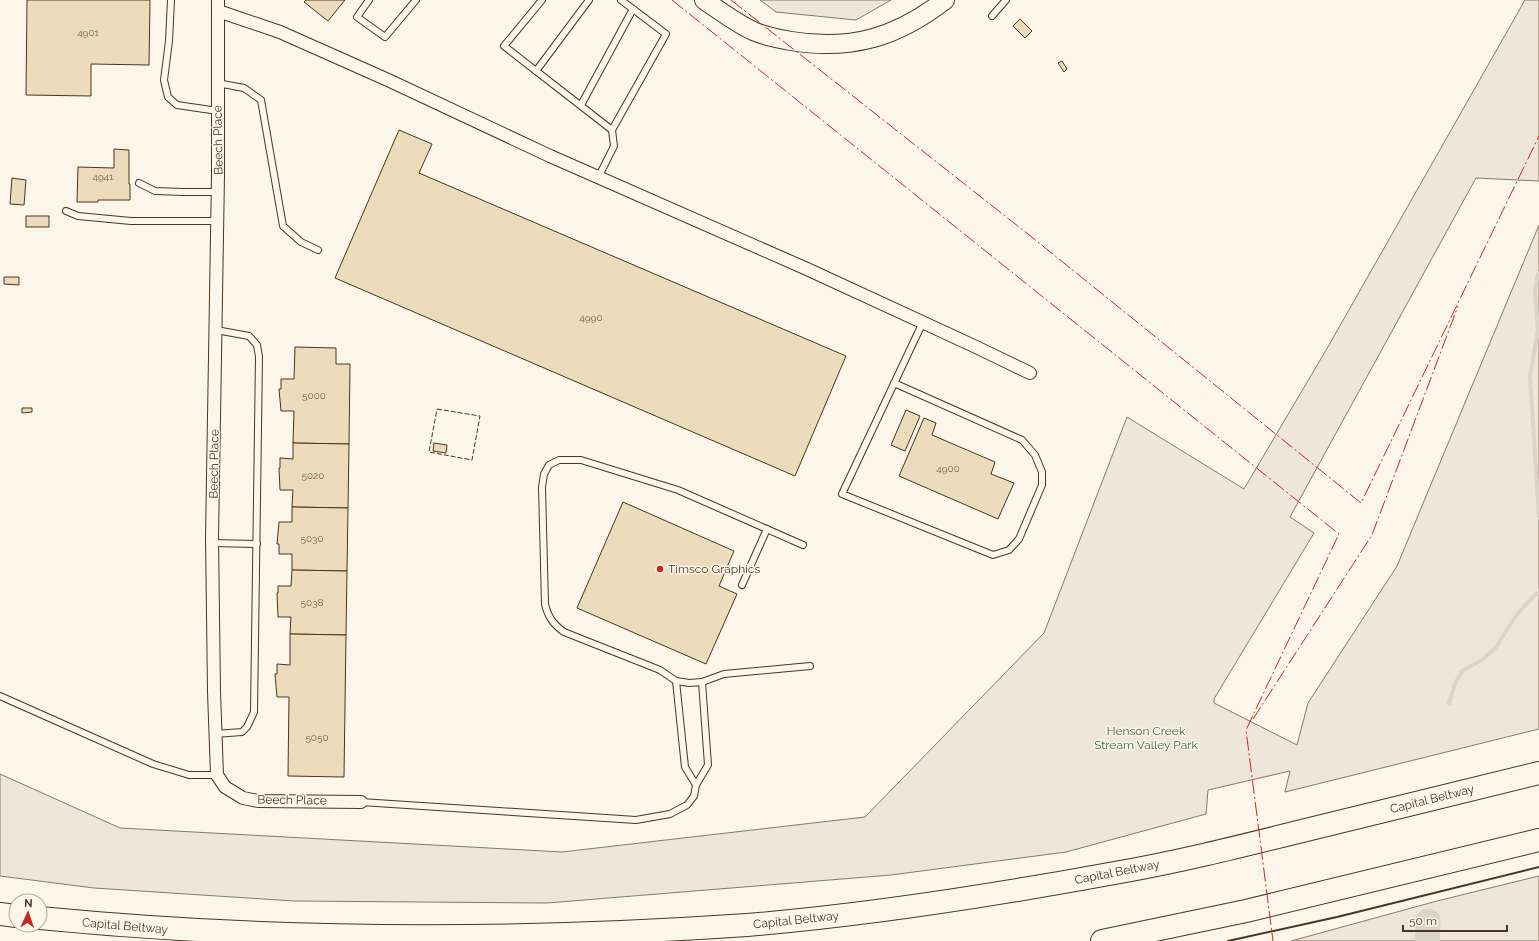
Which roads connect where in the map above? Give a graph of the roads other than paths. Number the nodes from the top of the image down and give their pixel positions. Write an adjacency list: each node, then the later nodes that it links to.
1 (171, 0): 16 (lane)
2 (369, 0): 3 (lane)
3 (416, 0)
4 (542, 0): 13 (lane)
5 (588, 0): 13 (lane)
6 (621, 0): 11 (lane)
7 (704, 0): 8 (street)
8 (945, 0)
9 (1006, 0): 12 (lane)
10 (218, 5): 14 (street, Beech Place); 18 (street)
11 (633, 9): 15 (lane); 17 (lane)
12 (992, 16)
13 (536, 71): 15 (lane)
14 (217, 83): 16 (street, Beech Place); 23 (lane)
15 (581, 105): 17 (lane)
16 (218, 111): 20 (street, Beech Place)
17 (612, 130): 18 (lane)
18 (598, 178): 24 (street)
19 (139, 183): 20 (lane)
20 (218, 192): 22 (street, Beech Place)
21 (66, 211): 22 (lane)
22 (218, 221): 25 (street, Beech Place)
23 (318, 250)
24 (923, 322): 26 (street); 27 (lane)
25 (216, 330): 29 (street, Beech Place); 30 (lane)
26 (1030, 373)
27 (894, 383): 27 (lane)
28 (767, 529): 31 (lane); 32 (lane); 34 (lane)
29 (212, 543): 30 (lane); 37 (street, Beech Place)
30 (257, 544): 37 (lane)
31 (804, 545)
32 (742, 585)
33 (810, 666): 35 (lane)
34 (676, 681): 35 (lane); 40 (lane)
35 (702, 682): 40 (lane)
36 (0, 696): 39 (lane)
37 (215, 734): 39 (street, Beech Place)
38 (1539, 773): 43 (highway, Capital Beltway)
39 (216, 775): 41 (street, Beech Place)
40 (696, 785): 41 (lane)
41 (360, 802)
42 (1539, 840): 44 (highway)
43 (48, 919)
44 (1102, 941)

